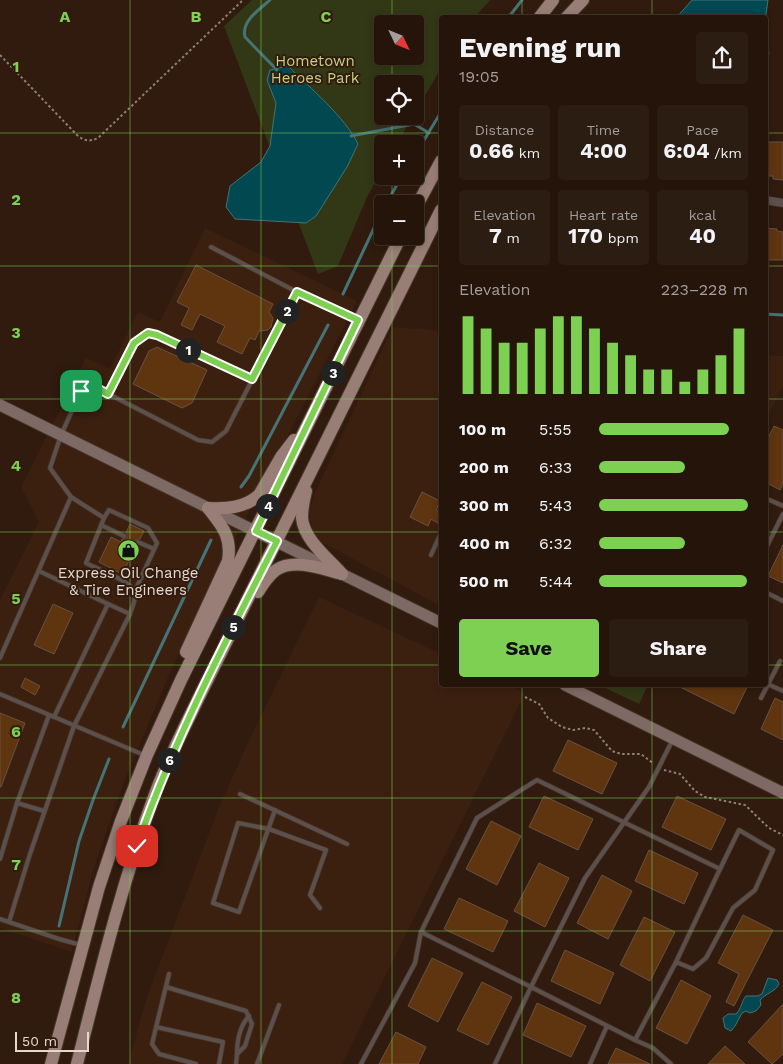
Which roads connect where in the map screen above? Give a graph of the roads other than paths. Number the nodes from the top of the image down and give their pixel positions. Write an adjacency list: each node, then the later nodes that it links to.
1 (553, 0): 3 (main road)
2 (583, 0): 4 (main road)
3 (540, 15)
4 (569, 15)
5 (439, 165): 6 (main road)
6 (423, 195)
7 (768, 200): 8 (street)
8 (783, 203)
9 (439, 214): 19 (main road)
10 (396, 245): 13 (main road)
11 (210, 247): 12 (lane)
12 (297, 292): 13 (lane); 14 (lane)
13 (358, 320): 17 (main road)
14 (252, 379): 15 (lane); 15 (lane)
15 (108, 394): 18 (lane)
16 (0, 405): 18 (main road)
17 (310, 419): 23 (main road); 27 (main road)
18 (61, 435): 20 (lane); 23 (main road)
19 (308, 478): 30 (main road); 36 (main road)
20 (71, 497): 25 (lane); 35 (lane)
21 (768, 499): 22 (lane)
22 (783, 506)
23 (208, 508): 27 (main road); 46 (main road)
24 (783, 514): 32 (lane)
25 (104, 518): 26 (lane); 33 (lane)
26 (101, 525): 28 (lane); 37 (lane)
27 (256, 531): 30 (main road); 46 (main road)
28 (124, 536)
29 (439, 537): 34 (lane)
30 (277, 541): 36 (main road); 42 (main road)
31 (138, 542): 33 (lane)
32 (768, 544)
33 (154, 550): 37 (lane)
34 (430, 555)
35 (39, 571): 40 (lane); 44 (lane)
36 (342, 574): 42 (main road); 43 (main road)
37 (135, 591): 41 (lane)
38 (768, 594): 39 (lane)
39 (783, 601)
40 (108, 604): 41 (lane); 55 (lane)
41 (130, 614): 56 (lane)
42 (237, 620): 85 (main road)
43 (439, 622)
44 (0, 658)
45 (780, 661): 47 (lane)
46 (181, 680): 58 (main road)
47 (768, 681)
48 (768, 684): 51 (lane)
49 (569, 687): 57 (main road)
50 (765, 687): 53 (lane)
51 (783, 692)
52 (0, 694): 54 (lane)
53 (761, 698)
54 (49, 715): 55 (lane); 61 (lane)
55 (54, 717): 56 (lane)
56 (74, 726): 58 (lane); 63 (lane)
57 (674, 739): 59 (main road); 64 (lane)
58 (146, 756): 73 (main road)
59 (783, 793)
60 (240, 794): 62 (lane)
61 (16, 803): 63 (lane); 67 (lane)
62 (275, 810): 65 (lane); 66 (lane)
63 (44, 811): 71 (lane)
64 (624, 822): 68 (lane); 72 (lane); 77 (lane)
65 (269, 829): 65 (lane); 69 (lane)
66 (347, 844)
67 (0, 860)
68 (720, 869): 74 (lane); 74 (lane)
69 (320, 908)
70 (0, 919): 71 (lane)
71 (9, 922): 73 (lane)
72 (421, 932): 77 (lane); 90 (lane)
73 (83, 945): 84 (main road)
74 (676, 962): 82 (lane)
75 (169, 974): 76 (lane)
76 (166, 987): 79 (lane); 81 (lane)
77 (531, 987): 80 (lane); 91 (lane)
78 (279, 1005): 89 (lane)
79 (250, 1016): 83 (lane); 83 (lane)
80 (607, 1026): 82 (lane); 92 (lane)
81 (156, 1027): 86 (lane); 87 (lane)
82 (635, 1040): 93 (lane)
83 (237, 1054): 88 (lane)
84 (51, 1064)
85 (77, 1064)
86 (196, 1064)
87 (219, 1064)
88 (236, 1064)
89 (257, 1064)
90 (362, 1064)
91 (496, 1064)
92 (590, 1064)
93 (671, 1064)

